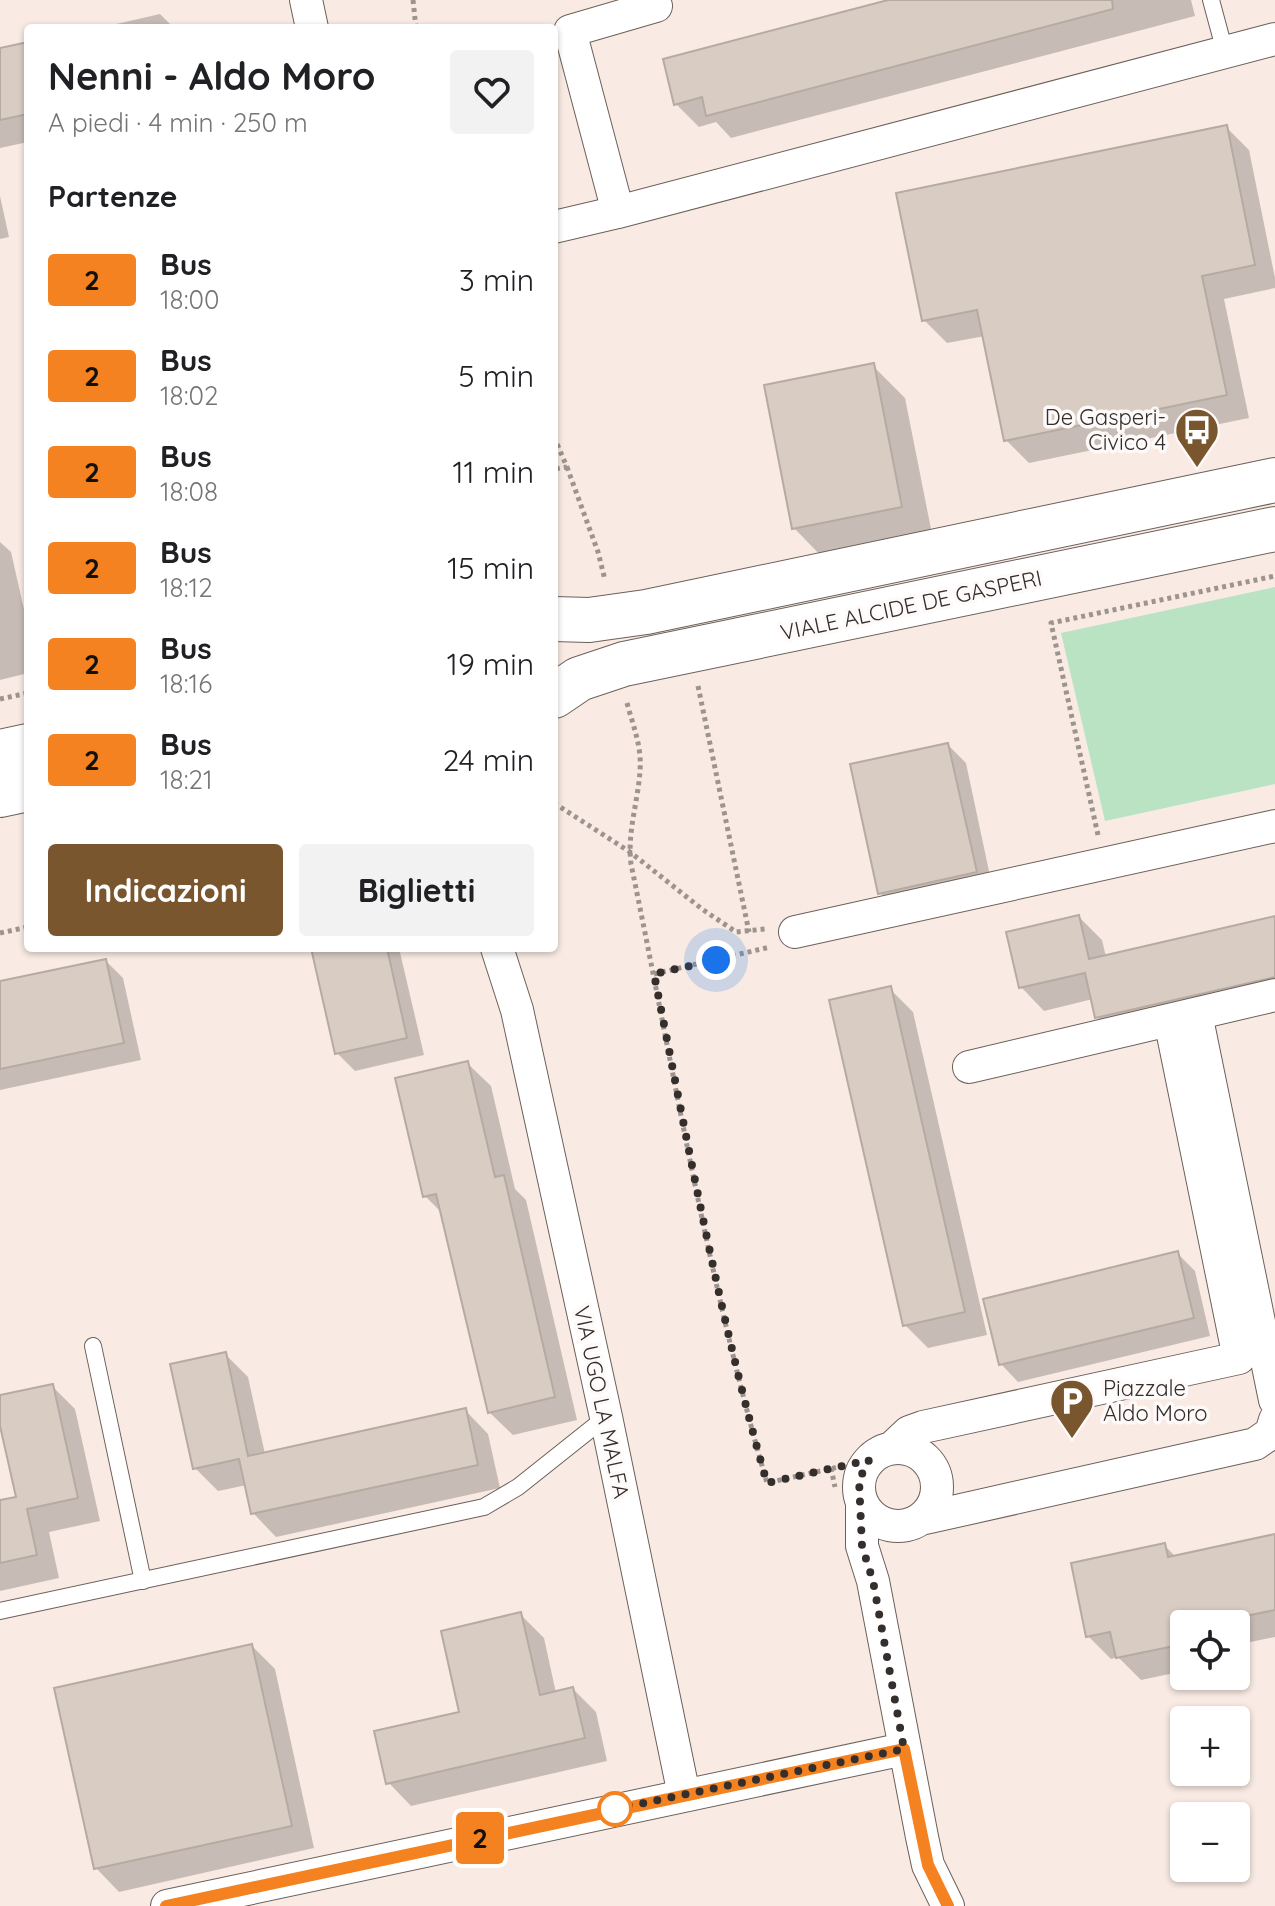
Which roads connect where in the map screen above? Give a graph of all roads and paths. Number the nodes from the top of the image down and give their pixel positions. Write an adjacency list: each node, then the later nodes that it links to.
1 (306, 0): 5 (street)
2 (413, 0): 6 (path)
3 (1211, 0): 8 (lane)
4 (663, 2): 9 (street)
5 (311, 24)
6 (416, 24)
7 (1275, 39): 8 (street)
8 (1225, 52): 9 (street)
9 (618, 212): 10 (street)
10 (558, 226)
11 (558, 446): 12 (path)
12 (567, 467): 13 (path); 17 (path)
13 (558, 468)
14 (1275, 480): 17 (street)
15 (1275, 529): 19 (street, VIALE ALCIDE DE GASPERI)
16 (1275, 576): 31 (path)
17 (612, 618): 18 (street)
18 (558, 619)
19 (691, 650): 20 (street, VIALE ALCIDE DE GASPERI); 33 (path)
20 (624, 664): 21 (street, VIALE ALCIDE DE GASPERI); 30 (path)
21 (558, 693)
22 (24, 694): 23 (path)
23 (0, 699)
24 (24, 747): 25 (street)
25 (0, 752)
26 (24, 790): 27 (street)
27 (0, 795)
28 (558, 806): 30 (path)
29 (1275, 826): 31 (street)
30 (630, 852): 33 (path); 38 (path)
31 (1104, 863): 34 (street)
32 (24, 928): 35 (path)
33 (749, 932): 34 (path)
34 (795, 932): 38 (path)
35 (0, 933)
36 (498, 952): 40 (street, VIA UGO LA MALFA)
37 (512, 952): 40 (street, VIA UGO LA MALFA)
38 (654, 974): 48 (path)
39 (1275, 995): 41 (street)
40 (517, 1010): 46 (street, VIA UGO LA MALFA)
41 (1183, 1017): 42 (street); 44 (street); 45 (street)
42 (969, 1067)
43 (93, 1346): 51 (lane)
44 (1239, 1358): 45 (street); 48 (street)
45 (1275, 1397)
46 (606, 1417): 51 (lane); 55 (street, VIA UGO LA MALFA)
47 (1275, 1420): 50 (street)
48 (881, 1454): 49 (street); 50 (street)
49 (862, 1503): 50 (street); 52 (street)
50 (910, 1522): 52 (street)
51 (143, 1581): 53 (lane)
52 (873, 1581): 54 (street)
53 (0, 1611)
54 (904, 1749): 55 (street); 57 (street)
55 (684, 1795): 56 (street)
56 (167, 1906)
57 (948, 1906)

